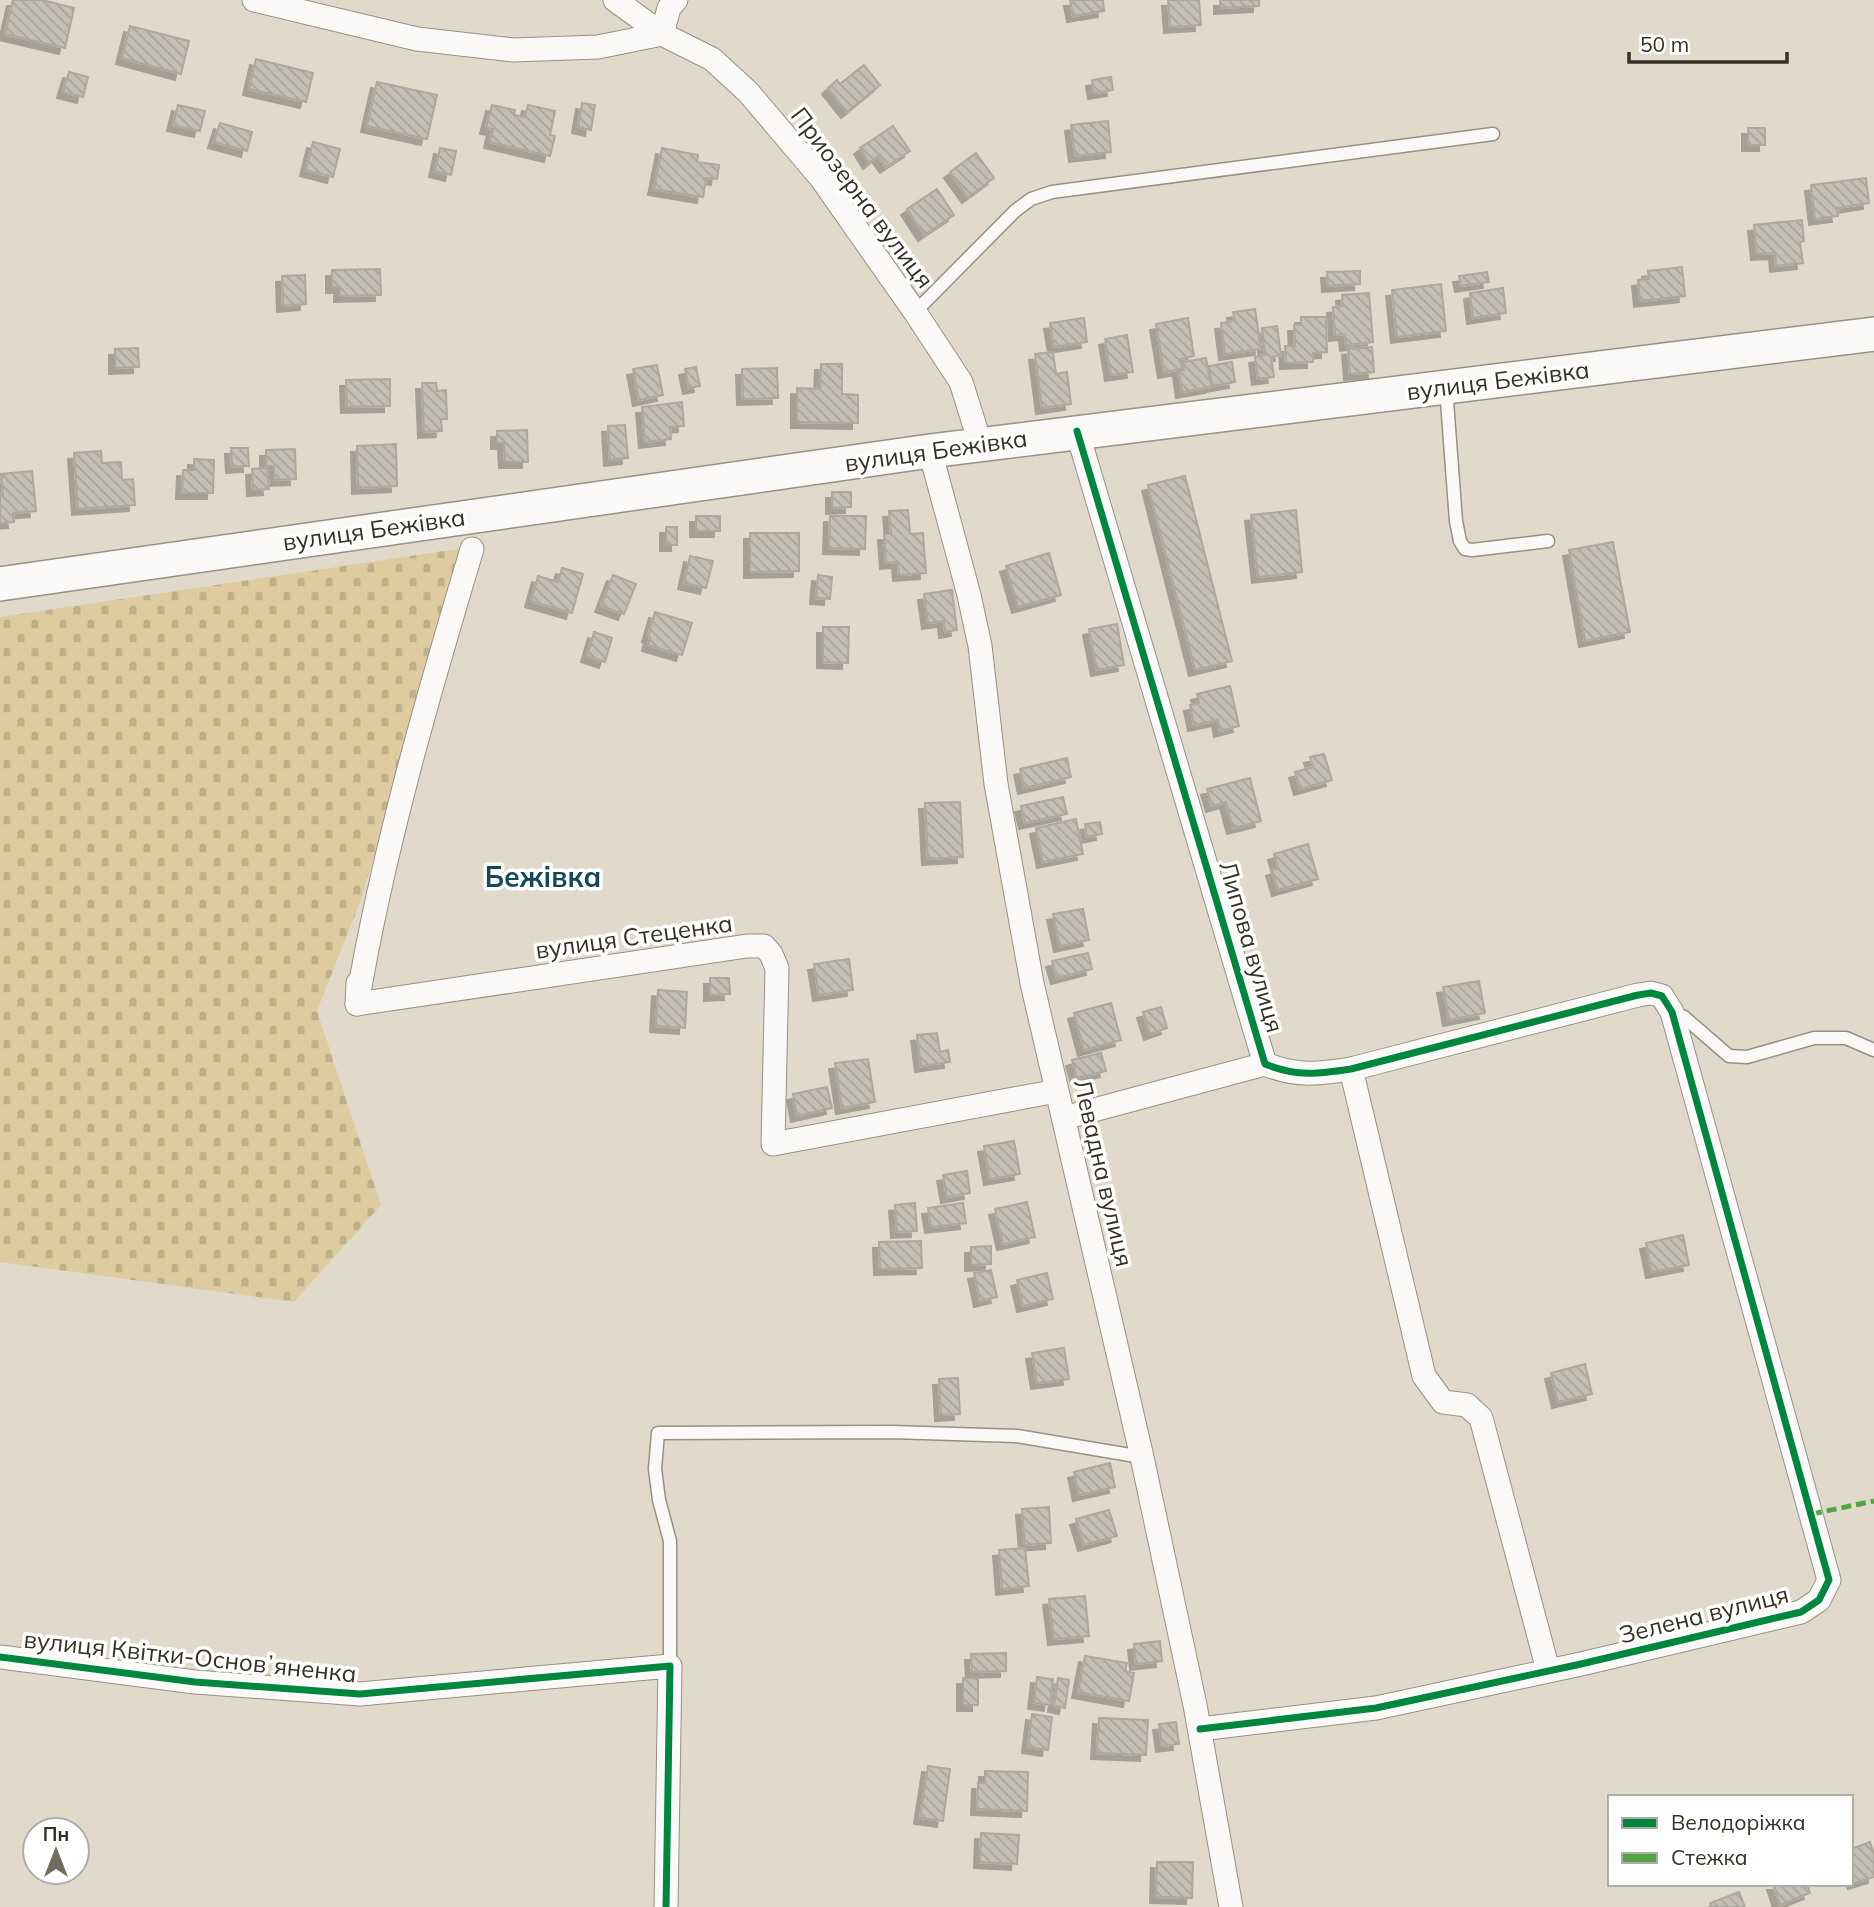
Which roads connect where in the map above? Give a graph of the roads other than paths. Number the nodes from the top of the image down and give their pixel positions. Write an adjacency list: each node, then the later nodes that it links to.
1 (254, 0): 4 (street)
2 (615, 0): 4 (street, Приозерна вулиця)
3 (676, 0): 4 (street)
4 (662, 34): 6 (street, Приозерна вулиця)
5 (1493, 134): 6 (lane)
6 (915, 312): 10 (street, Приозерна вулиця)
7 (1874, 334): 8 (main road, вулиця Бежівка)
8 (1446, 387): 9 (main road, вулиця Бежівка); 12 (lane)
9 (1077, 431): 10 (main road, вулиця Бежівка); 17 (street, Липова вулиця)
10 (981, 446): 11 (main road, вулиця Бежівка)
11 (930, 451): 14 (main road, вулиця Бежівка); 19 (street, Левадна вулиця)
12 (1548, 541)
13 (472, 549): 19 (street, вулиця Стеценка)
14 (0, 584)
15 (1672, 1012): 16 (lane); 18 (street, Липова вулиця); 24 (street, Зелена вулиця)
16 (1874, 1050)
17 (1265, 1064): 18 (street, Липова вулиця); 20 (street)
18 (1351, 1069): 24 (street)
19 (1057, 1091): 20 (street, Левадна вулиця)
20 (1064, 1118): 21 (street, Левадна вулиця)
21 (1142, 1457): 23 (lane); 25 (street, Левадна вулиця)
22 (0, 1657): 23 (street, вулиця Квітки-Основʼяненка)
23 (670, 1666): 26 (street)
24 (1548, 1670): 25 (street, Зелена вулиця)
25 (1200, 1730): 27 (street, Левадна вулиця)
26 (666, 1907)
27 (1231, 1907)

